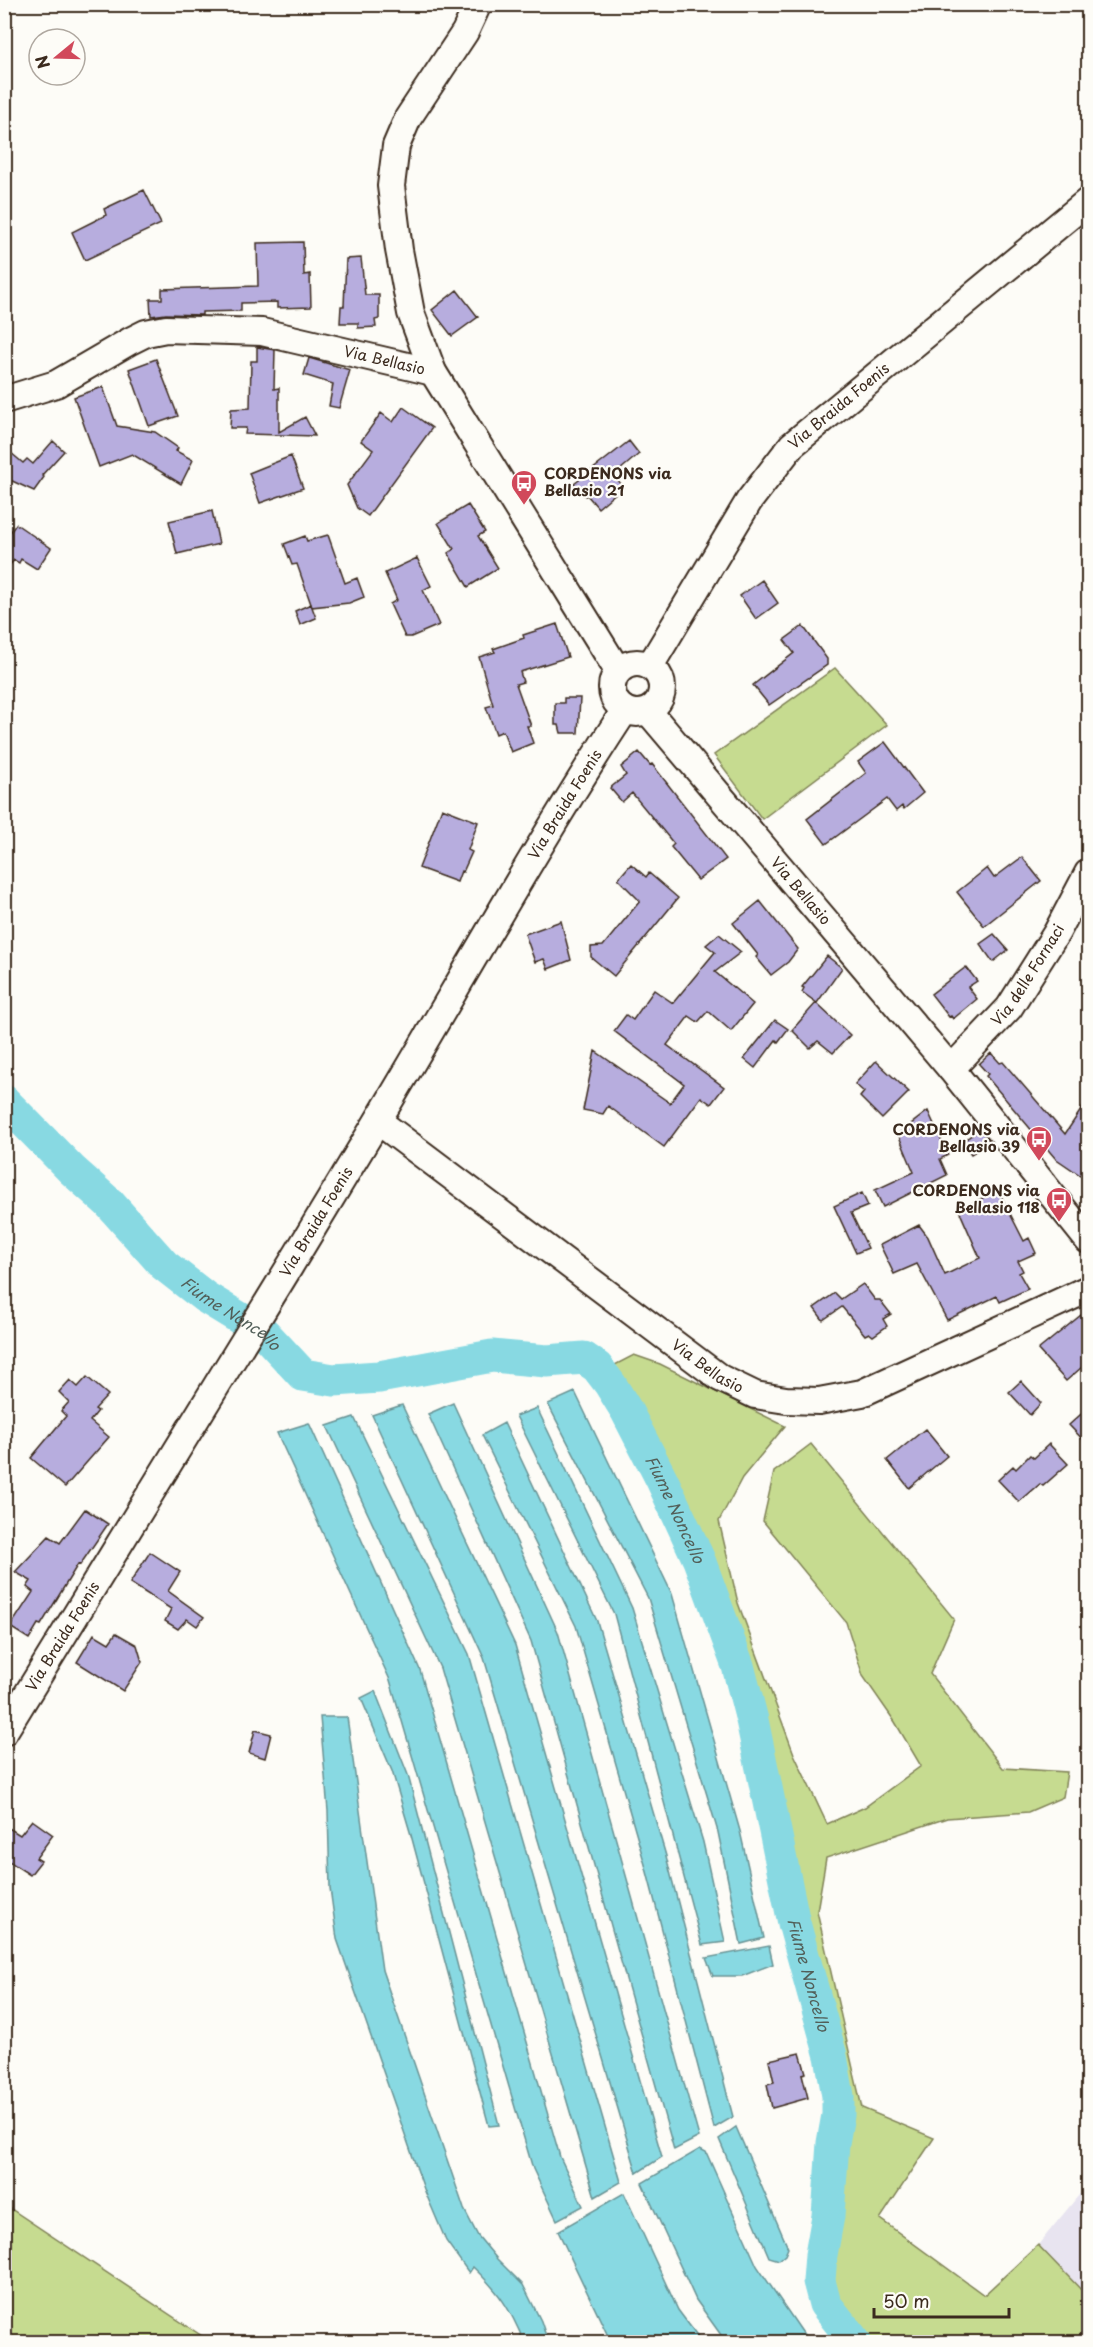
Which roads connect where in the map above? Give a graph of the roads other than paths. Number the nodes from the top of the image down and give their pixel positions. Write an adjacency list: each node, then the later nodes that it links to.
1 (478, 4): 3 (street)
2 (1089, 201): 5 (street, Via Braida Foenis)
3 (433, 372): 4 (street, Via Bellasio); 6 (street, Via Bellasio)
4 (4, 400)
5 (650, 666): 6 (street); 7 (street)
6 (618, 671): 7 (street)
7 (636, 711): 9 (street, Via Bellasio); 10 (street, Via Braida Foenis)
8 (1089, 873): 9 (street, Via delle Fornaci)
9 (951, 1068): 11 (street, Via Bellasio)
10 (378, 1120): 12 (street, Via Bellasio); 13 (street, Via Braida Foenis)
11 (1089, 1240)
12 (1089, 1289)
13 (4, 1732)

